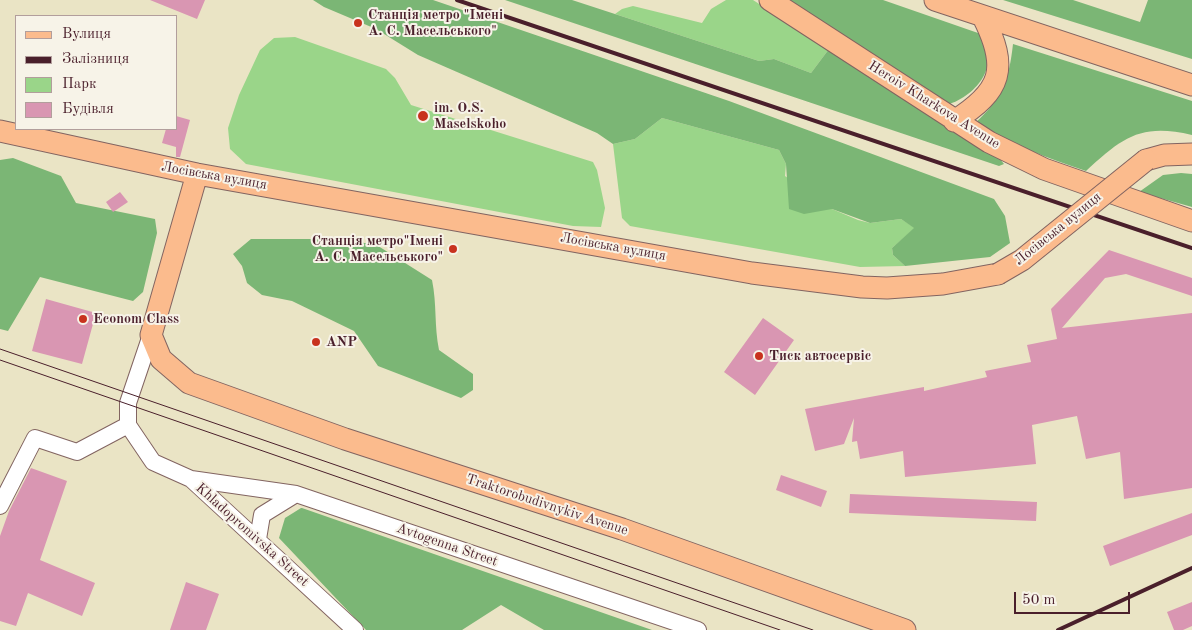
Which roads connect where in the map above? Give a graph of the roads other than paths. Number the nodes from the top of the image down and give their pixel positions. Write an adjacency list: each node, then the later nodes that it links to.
1 (770, 0): 5 (main road, Heroiv Kharkova Avenue)
2 (934, 0): 3 (main road)
3 (983, 17): 4 (main road); 5 (main road)
4 (1192, 85)
5 (954, 121): 9 (main road, Heroiv Kharkova Avenue)
6 (0, 131): 8 (main road, Лосівська вулиця)
7 (1192, 154): 8 (main road, Лосівська вулиця, bridge)
8 (197, 174): 10 (main road)
9 (1192, 221)
10 (151, 335): 11 (street); 18 (main road, Traktorobudivnykiv Avenue)
11 (128, 425): 12 (street, Khladopromivska Street); 14 (street)
12 (191, 479): 13 (street, Avtogenna Street); 15 (street, Khladopromivska Street)
13 (296, 494): 15 (street); 17 (street, Avtogenna Street)
14 (0, 506)
15 (258, 539): 16 (street, Khladopromivska Street)
16 (355, 630)
17 (698, 630)
18 (905, 630)

